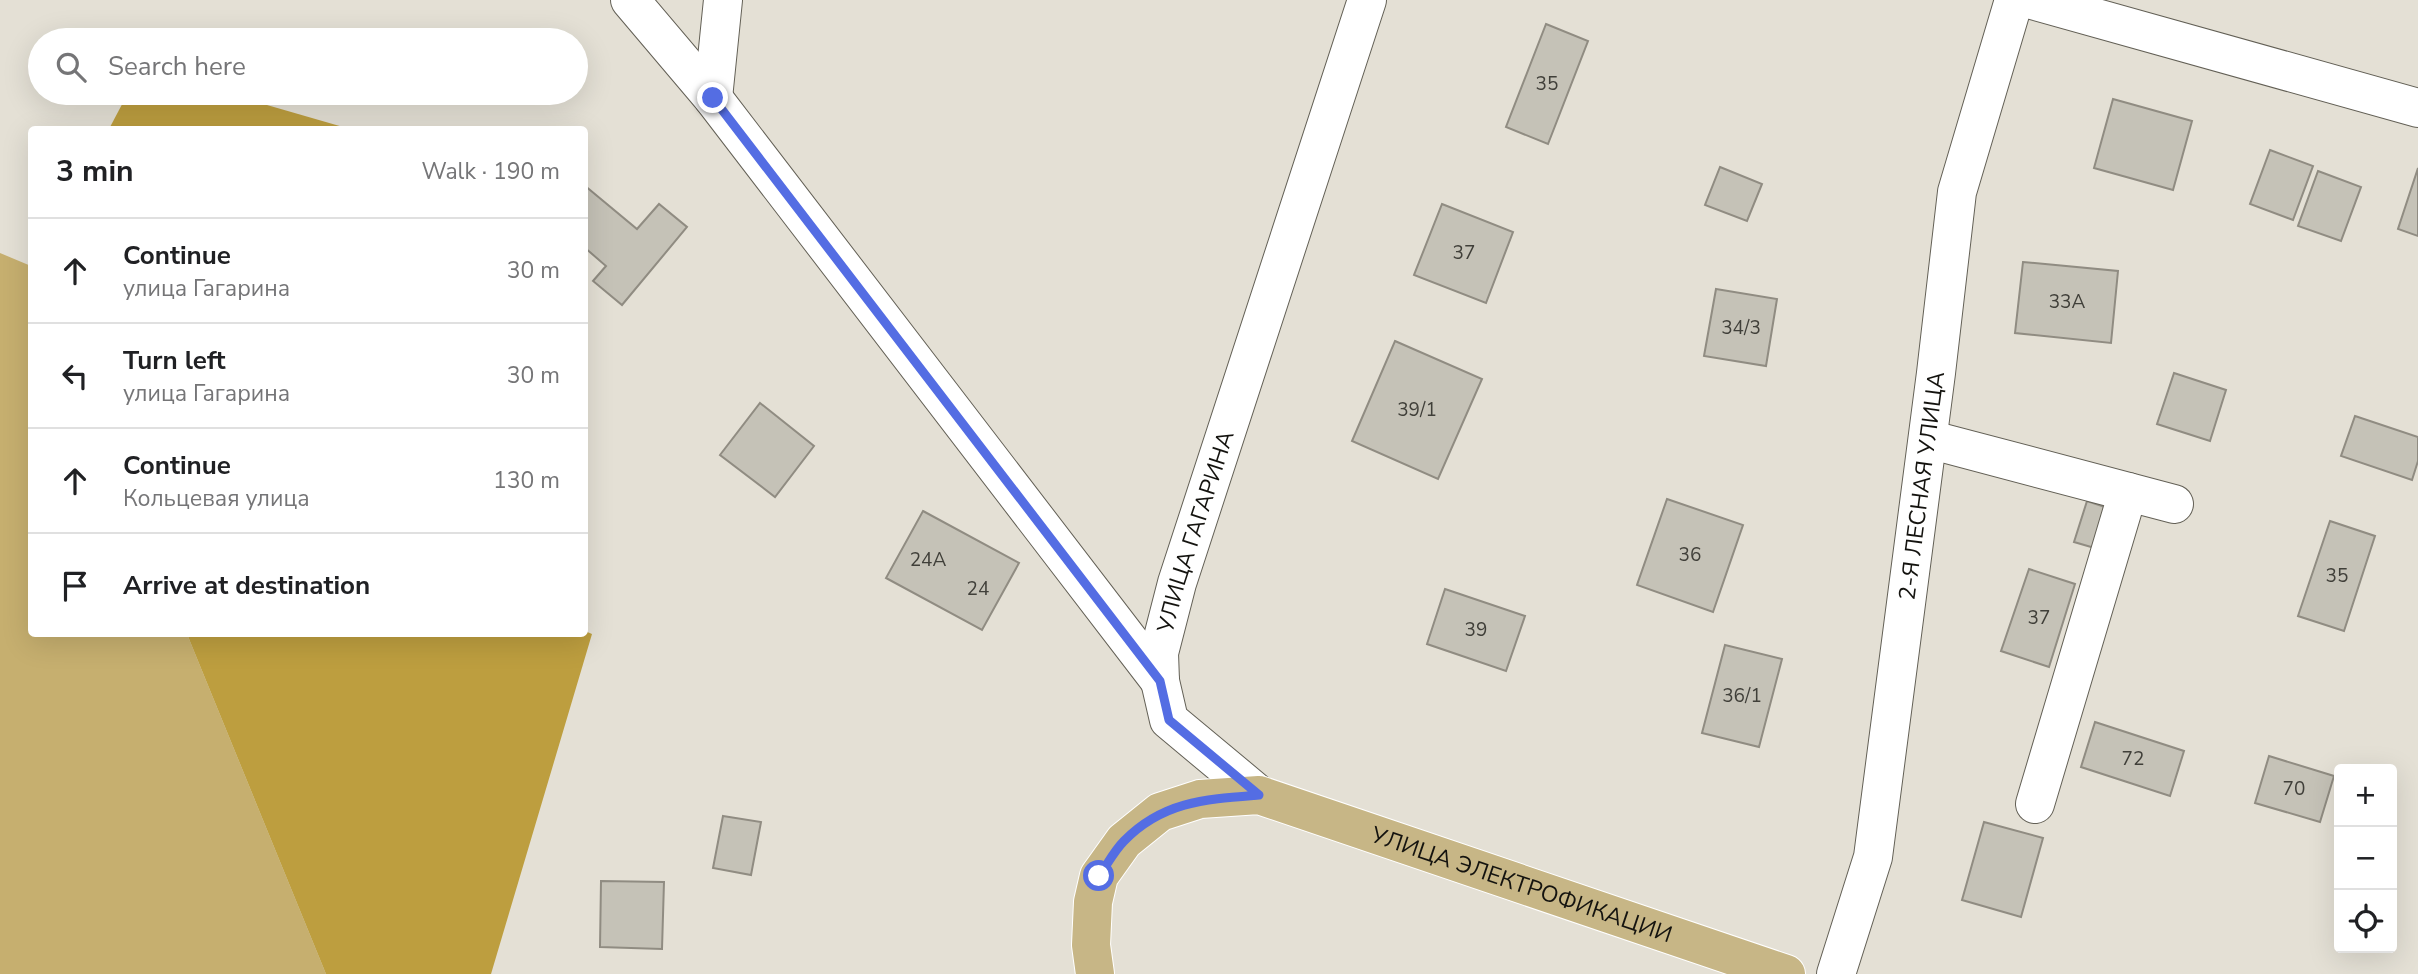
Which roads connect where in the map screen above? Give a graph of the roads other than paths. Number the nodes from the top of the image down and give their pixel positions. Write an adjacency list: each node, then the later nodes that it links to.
1 (630, 0): 6 (street)
2 (723, 0): 6 (street)
3 (1367, 0): 11 (street, УЛИЦА ГАГАРИНА)
4 (2014, 0): 8 (street, 2-Я ЛЕСНАЯ УЛИЦА)
5 (2032, 0): 7 (street)
6 (713, 98): 11 (street)
7 (2418, 108)
8 (1928, 439): 9 (street); 16 (street, 2-Я ЛЕСНАЯ УЛИЦА)
9 (2128, 492): 10 (street); 13 (street)
10 (2174, 504)
11 (1160, 681): 12 (street, УЛИЦА ГАГАРИНА)
12 (1259, 795): 14 (main road); 15 (main road, УЛИЦА ЭЛЕКТРОФИКАЦИИ)
13 (2035, 804)
14 (1094, 974)
15 (1786, 974)
16 (1836, 974)

